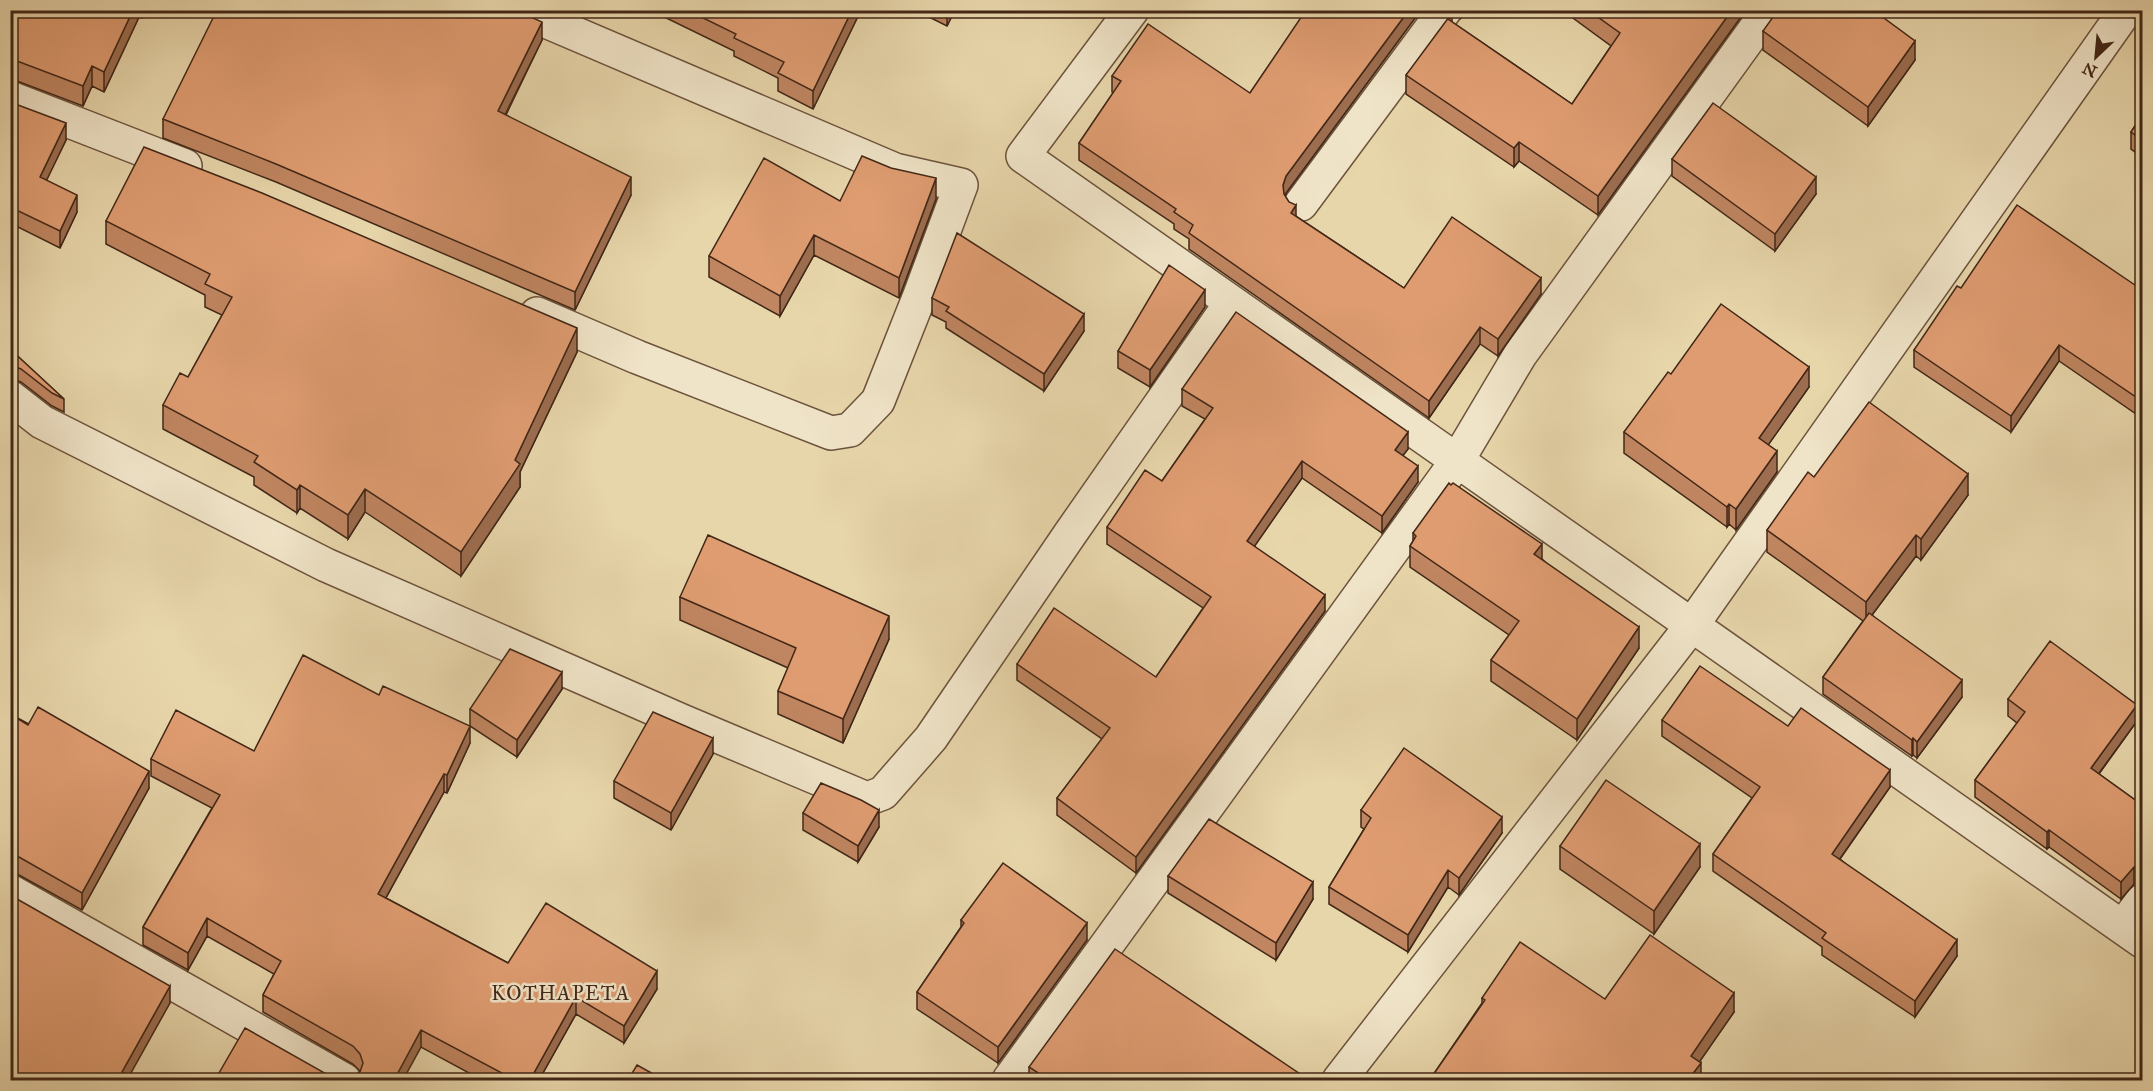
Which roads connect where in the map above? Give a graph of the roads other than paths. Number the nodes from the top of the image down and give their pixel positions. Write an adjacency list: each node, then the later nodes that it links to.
1 (520, 10): 9 (street)
2 (1132, 10): 10 (street)
3 (1445, 10): 8 (street)
4 (1769, 10): 12 (street)
5 (2126, 10): 13 (street)
6 (10, 98): 7 (street)
7 (215, 178)
8 (1301, 204)
9 (507, 301)
10 (1231, 303): 11 (street); 12 (street)
11 (10, 397)
12 (1457, 461): 13 (street); 18 (street)
13 (1692, 625): 16 (street); 19 (street)
14 (10, 891): 17 (street)
15 (2142, 901): 16 (street)
16 (2133, 934)
17 (344, 1080)
18 (1010, 1080)
19 (1339, 1080)

